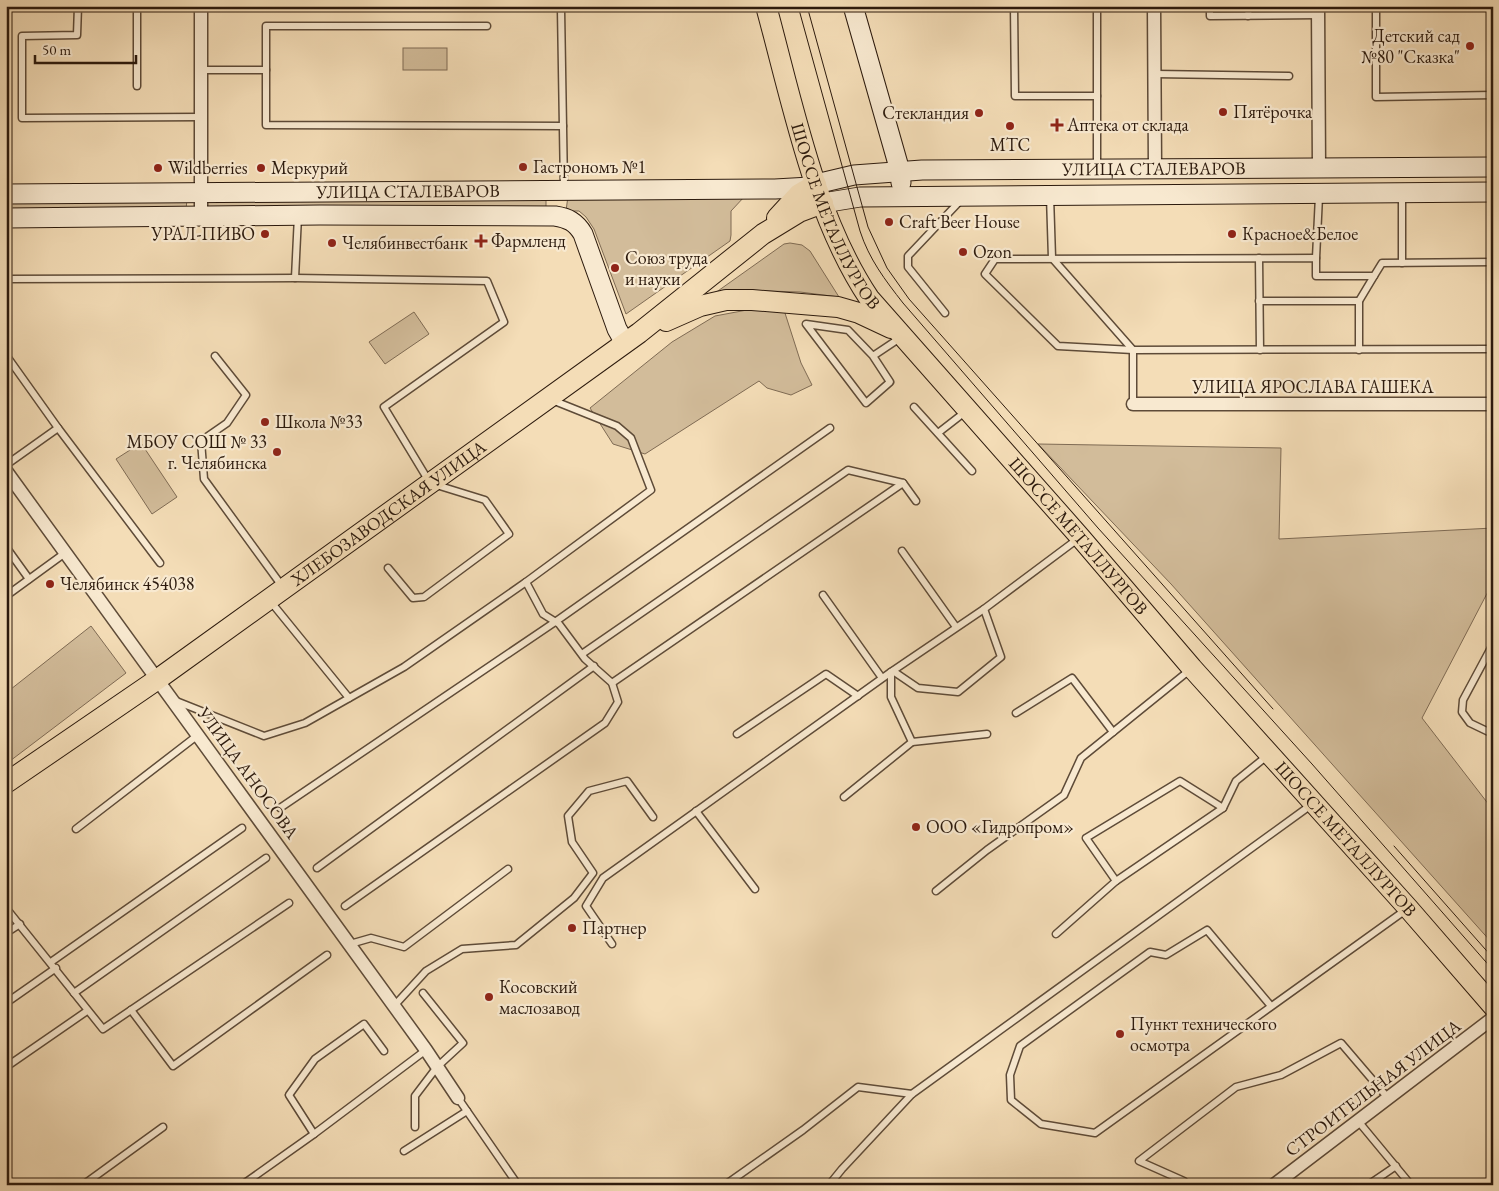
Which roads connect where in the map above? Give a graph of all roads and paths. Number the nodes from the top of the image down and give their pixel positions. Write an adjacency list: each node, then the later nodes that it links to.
1 (78, 6): 23 (lane)
2 (137, 6): 20 (lane)
3 (200, 6): 16 (street)
4 (766, 6): 30 (main road, ШОССЕ МЕТАЛЛУРГОВ)
5 (854, 6): 29 (street)
6 (1014, 6): 22 (lane)
7 (1097, 6): 22 (lane)
8 (1154, 6): 18 (street)
9 (1210, 6): 14 (lane)
10 (1249, 6): 14 (lane)
11 (1376, 6): 21 (lane)
12 (561, 10): 24 (lane)
13 (1318, 11): 14 (lane); 28 (street)
14 (1248, 16)
15 (487, 26): 17 (lane)
16 (201, 70): 17 (lane); 23 (street)
17 (266, 70): 24 (lane)
18 (1155, 74): 19 (lane); 27 (street)
19 (1289, 76)
20 (137, 86)
21 (1493, 95)
22 (1097, 96): 26 (lane)
23 (201, 118): 33 (street)
24 (563, 126): 31 (lane)
25 (1493, 167): 28 (street, УЛИЦА СТАЛЕВАРОВ)
26 (1097, 168): 27 (street, УЛИЦА СТАЛЕВАРОВ); 29 (street, УЛИЦА СТАЛЕВАРОВ)
27 (1155, 168): 28 (street, УЛИЦА СТАЛЕВАРОВ); 37 (street)
28 (1319, 168)
29 (900, 171): 30 (street, УЛИЦА СТАЛЕВАРОВ); 40 (street)
30 (813, 186): 31 (street, УЛИЦА СТАЛЕВАРОВ); 41 (main road, ШОССЕ МЕТАЛЛУРГОВ); 46 (main road, ХЛЕБОЗАВОДСКАЯ УЛИЦА)
31 (564, 190): 33 (street, УЛИЦА СТАЛЕВАРОВ); 44 (street)
32 (1493, 192): 35 (street, УЛИЦА СТАЛЕВАРОВ)
33 (201, 193): 36 (street, УЛИЦА СТАЛЕВАРОВ); 43 (street)
34 (1319, 193): 35 (street, УЛИЦА СТАЛЕВАРОВ); 37 (street, УЛИЦА СТАЛЕВАРОВ); 49 (lane)
35 (1402, 193): 51 (lane)
36 (6, 194)
37 (1156, 195): 39 (street, УЛИЦА СТАЛЕВАРОВ)
38 (964, 196): 39 (street, УЛИЦА СТАЛЕВАРОВ); 40 (street, УЛИЦА СТАЛЕВАРОВ); 57 (lane)
39 (1050, 196): 47 (lane)
40 (901, 197): 41 (street, УЛИЦА СТАЛЕВАРОВ)
41 (823, 203): 46 (main road, ХЛЕБОЗАВОДСКАЯ УЛИЦА); 58 (main road, ШОССЕ МЕТАЛЛУРГОВ)
42 (298, 215): 43 (street, УЛИЦА СТАЛЕВАРОВ); 44 (street, УЛИЦА СТАЛЕВАРОВ); 53 (lane)
43 (201, 216): 45 (street, УЛИЦА СТАЛЕВАРОВ)
44 (555, 216): 59 (street)
45 (6, 218)
46 (762, 234): 59 (main road, ХЛЕБОЗАВОДСКАЯ УЛИЦА)
47 (1052, 258): 48 (lane); 61 (lane); 61 (lane)
48 (1259, 258): 49 (lane); 56 (lane)
49 (1316, 258): 52 (lane)
50 (1493, 262): 51 (lane)
51 (1402, 263): 52 (lane)
52 (1374, 276): 55 (lane)
53 (295, 278): 54 (lane); 79 (lane)
54 (6, 279)
55 (1359, 301): 56 (lane); 63 (lane)
56 (1259, 302): 62 (lane)
57 (945, 313)
58 (900, 333): 59 (main road); 66 (lane); 71 (main road, ШОССЕ МЕТАЛЛУРГОВ)
59 (632, 338): 67 (main road, ХЛЕБОЗАВОДСКАЯ УЛИЦА)
60 (1493, 349): 63 (lane)
61 (1133, 350): 62 (lane); 68 (lane)
62 (1260, 350): 63 (lane)
63 (1359, 350)
64 (6, 355): 72 (lane)
65 (215, 356): 89 (lane)
66 (873, 356): 66 (lane)
67 (548, 398): 79 (main road, ХЛЕБОЗАВОДСКАЯ УЛИЦА); 88 (lane)
68 (1133, 404): 69 (street, УЛИЦА ЯРОСЛАВА ГАШЕКА)
69 (1493, 404)
70 (914, 407): 74 (lane)
71 (968, 410): 74 (lane); 81 (main road, ШОССЕ МЕТАЛЛУРГОВ)
72 (58, 428): 75 (lane); 85 (lane)
73 (830, 428): 93 (lane)
74 (938, 433): 77 (lane)
75 (6, 466)
76 (6, 471): 84 (street, УЛИЦА АНОСОВА)
77 (972, 471)
78 (903, 483): 80 (lane); 96 (lane); 102 (lane)
79 (430, 484): 86 (lane); 89 (main road, ХЛЕБОЗАВОДСКАЯ УЛИЦА)
80 (916, 502)
81 (1080, 537): 92 (lane); 98 (main road, ШОССЕ МЕТАЛЛУРГОВ)
82 (6, 547): 87 (lane)
83 (902, 551): 94 (lane)
84 (65, 552): 87 (lane); 101 (street, УЛИЦА АНОСОВА)
85 (160, 563)
86 (388, 568)
87 (29, 579): 91 (lane)
88 (526, 582): 93 (lane); 104 (lane)
89 (276, 594): 101 (main road, ХЛЕБОЗАВОДСКАЯ УЛИЦА); 104 (lane)
90 (823, 595): 100 (lane)
91 (6, 596)
92 (984, 609): 94 (lane); 99 (lane)
93 (555, 622): 96 (lane); 117 (lane)
94 (956, 627): 99 (lane)
95 (1493, 644): 110 (lane)
96 (582, 654): 97 (lane)
97 (594, 666): 102 (lane); 124 (lane)
98 (1192, 668): 107 (lane); 113 (main road, ШОССЕ МЕТАЛЛУРГОВ)
99 (892, 671): 100 (lane); 112 (lane)
100 (882, 678): 103 (lane)
101 (158, 679): 105 (street, УЛИЦА АНОСОВА); 114 (main road, ХЛЕБОЗАВОДСКАЯ УЛИЦА)
102 (612, 683): 130 (lane)
103 (858, 696): 108 (lane); 119 (lane)
104 (349, 698): 105 (lane)
105 (173, 699): 111 (street, УЛИЦА АНОСОВА)
106 (1016, 713): 107 (lane)
107 (1113, 732): 128 (lane)
108 (737, 734)
109 (987, 734): 112 (lane)
110 (1493, 734)
111 (198, 735): 121 (lane); 136 (street, УЛИЦА АНОСОВА)
112 (912, 742): 115 (lane)
113 (1269, 755): 116 (main road, ШОССЕ МЕТАЛЛУРГОВ); 118 (lane)
114 (6, 782)
115 (844, 797)
116 (1313, 803): 132 (main road, ШОССЕ МЕТАЛЛУРГОВ); 154 (lane)
117 (280, 808)
118 (1222, 808): 126 (lane); 126 (lane)
119 (696, 811): 127 (lane); 137 (lane)
120 (653, 817): 144 (lane)
121 (76, 828)
122 (242, 828): 139 (lane)
123 (266, 858): 141 (lane)
124 (317, 868)
125 (508, 869): 136 (lane)
126 (1116, 881): 135 (lane)
127 (754, 889)
128 (936, 891)
129 (289, 903): 147 (lane)
130 (345, 906)
131 (6, 908): 133 (lane)
132 (1408, 908): 145 (lane); 146 (main road, ШОССЕ МЕТАЛЛУРГОВ)
133 (20, 924): 134 (lane); 139 (lane)
134 (6, 933)
135 (1056, 934)
136 (350, 944): 144 (street, УЛИЦА АНОСОВА)
137 (612, 944)
138 (328, 955): 147 (lane)
139 (51, 962): 140 (lane)
140 (56, 968): 141 (lane); 143 (lane)
141 (74, 993): 148 (lane)
142 (423, 993): 153 (lane)
143 (6, 1003)
144 (394, 1006): 150 (street, УЛИЦА АНОСОВА)
145 (1271, 1006): 145 (lane)
146 (1493, 1006)
147 (131, 1010): 148 (lane)
148 (88, 1012): 152 (lane)
149 (1493, 1018): 156 (street, СТРОИТЕЛЬНАЯ УЛИЦА)
150 (426, 1050): 153 (street, УЛИЦА АНОСОВА); 161 (lane)
151 (384, 1052): 161 (lane)
152 (6, 1067)
153 (437, 1067): 155 (street, УЛИЦА АНОСОВА); 160 (lane)
154 (912, 1094): 168 (lane); 169 (lane)
155 (458, 1098): 157 (lane)
156 (1388, 1098): 158 (street, СТРОИТЕЛЬНАЯ УЛИЦА); 164 (lane)
157 (467, 1111): 162 (lane); 167 (lane)
158 (1358, 1120): 163 (lane); 170 (street, СТРОИТЕЛЬНАЯ УЛИЦА)
159 (163, 1127): 165 (lane)
160 (415, 1127)
161 (314, 1134): 166 (lane)
162 (404, 1152)
163 (1396, 1166): 171 (lane); 172 (lane)
164 (1184, 1181)
165 (83, 1185)
166 (242, 1185)
167 (518, 1185)
168 (725, 1185)
169 (829, 1185)
170 (1274, 1185)
171 (1368, 1185)
172 (1411, 1185)

